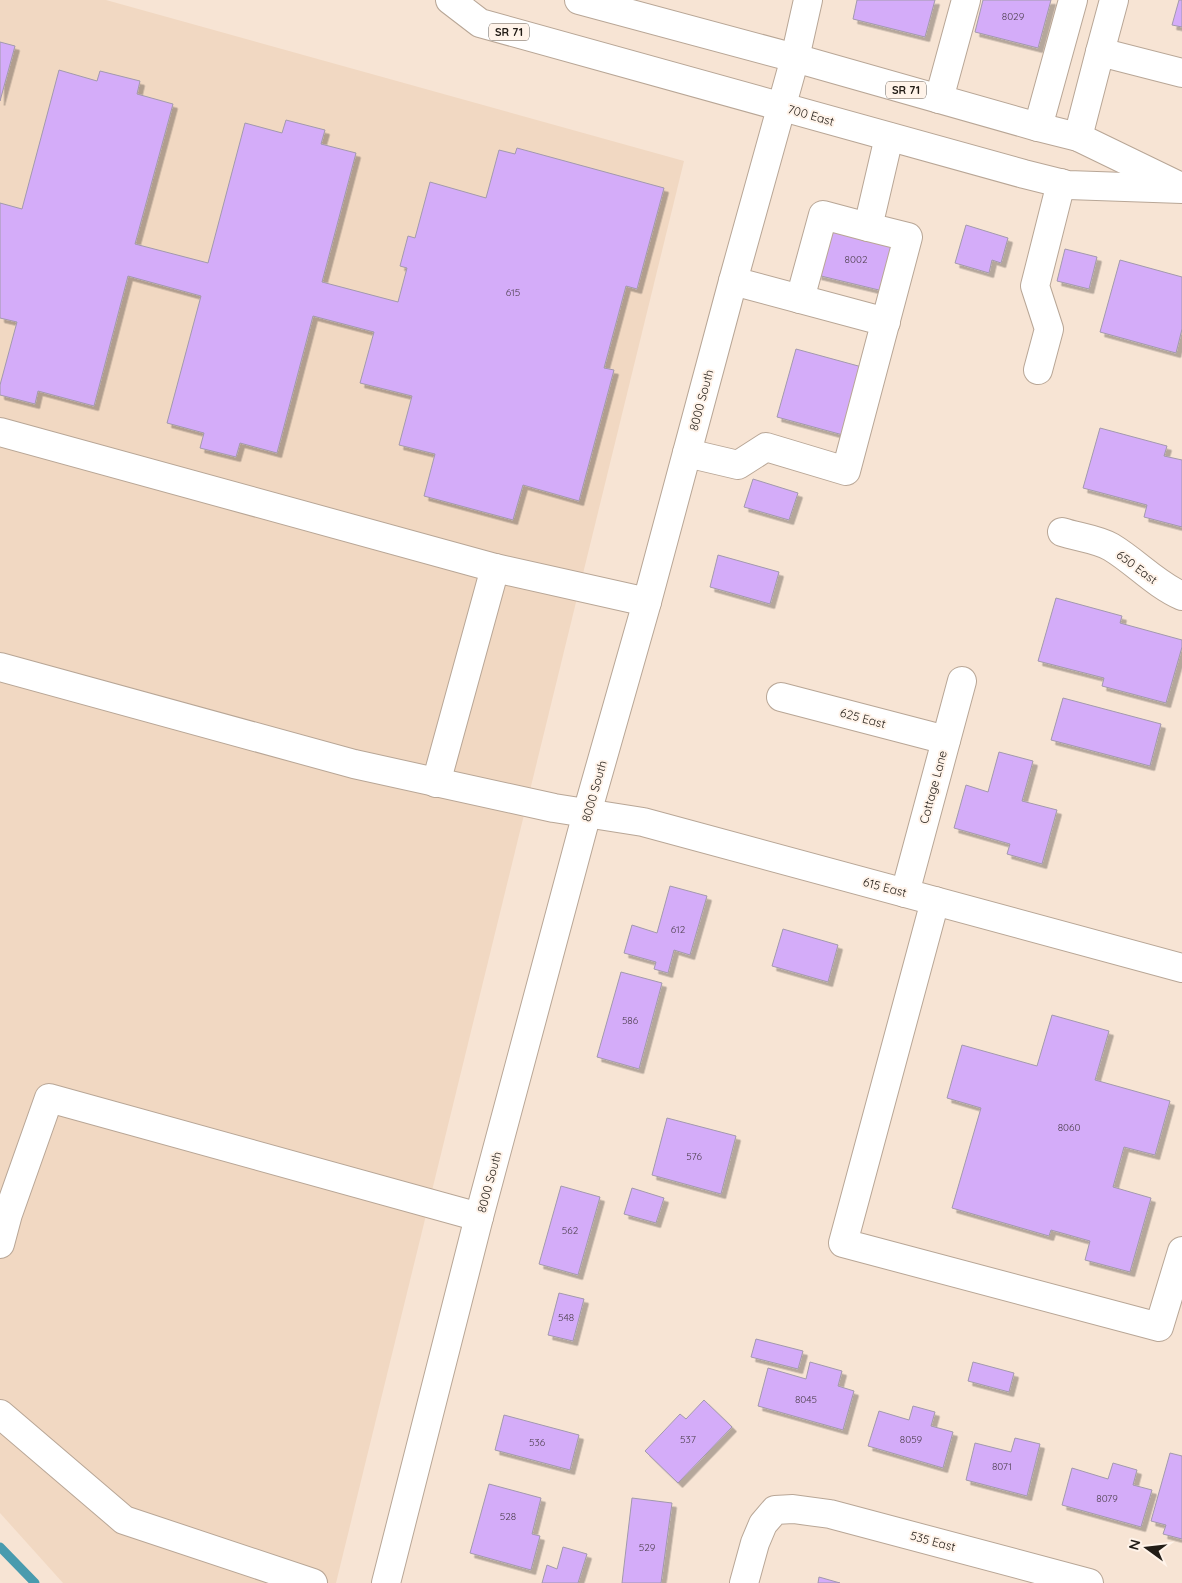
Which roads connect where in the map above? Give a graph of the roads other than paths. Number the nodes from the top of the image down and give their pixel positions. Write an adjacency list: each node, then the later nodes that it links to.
1 (450, 0): 11 (street, 700 East / SR 71)
2 (579, 0): 8 (street, 700 East / SR 71)
3 (808, 0): 8 (street, 8000 South)
4 (966, 0): 10 (street)
5 (1073, 0): 12 (street)
6 (1114, 0): 7 (street)
7 (1100, 52): 9 (street); 14 (street)
8 (795, 58): 10 (street, 700 East / SR 71); 11 (street, 8000 South)
9 (1182, 73)
10 (939, 99): 12 (street, 700 East / SR 71)
11 (781, 107): 13 (street, 700 East / SR 71); 18 (street, 8000 South)
12 (1038, 127): 14 (street, 700 East / SR 71)
13 (889, 137): 15 (street, 700 East / SR 71); 17 (street)
14 (1078, 137): 16 (street, 700 East / SR 71)
15 (1061, 183): 16 (street, 700 East / SR 71); 21 (street)
16 (1182, 188)
17 (868, 227): 19 (street); 20 (street)
18 (733, 281): 19 (street); 23 (street, 8000 South)
19 (800, 299): 20 (street)
20 (886, 322): 23 (street)
21 (1038, 370)
22 (0, 432): 25 (street)
23 (687, 453): 27 (street, 8000 South)
24 (1062, 532): 26 (street, 650 East)
25 (495, 568): 27 (street); 32 (street)
26 (1182, 596)
27 (647, 602): 33 (street, 8000 South)
28 (0, 667): 32 (street, 615 East)
29 (962, 682): 31 (street, Cottage Lane)
30 (781, 697): 31 (street, 625 East)
31 (946, 740): 34 (street, Cottage Lane)
32 (436, 783): 33 (street, 615 East)
33 (587, 813): 34 (street, 615 East); 37 (street, 8000 South)
34 (904, 893): 35 (street, 615 East)
35 (935, 901): 36 (street, 615 East); 39 (street)
36 (1182, 968)
37 (480, 1217): 38 (street); 42 (street, 8000 South)
38 (0, 1244)
39 (1182, 1251)
40 (0, 1414): 41 (street)
41 (313, 1583)
42 (386, 1583)
43 (744, 1583): 44 (street, 535 East)
44 (1088, 1583)

